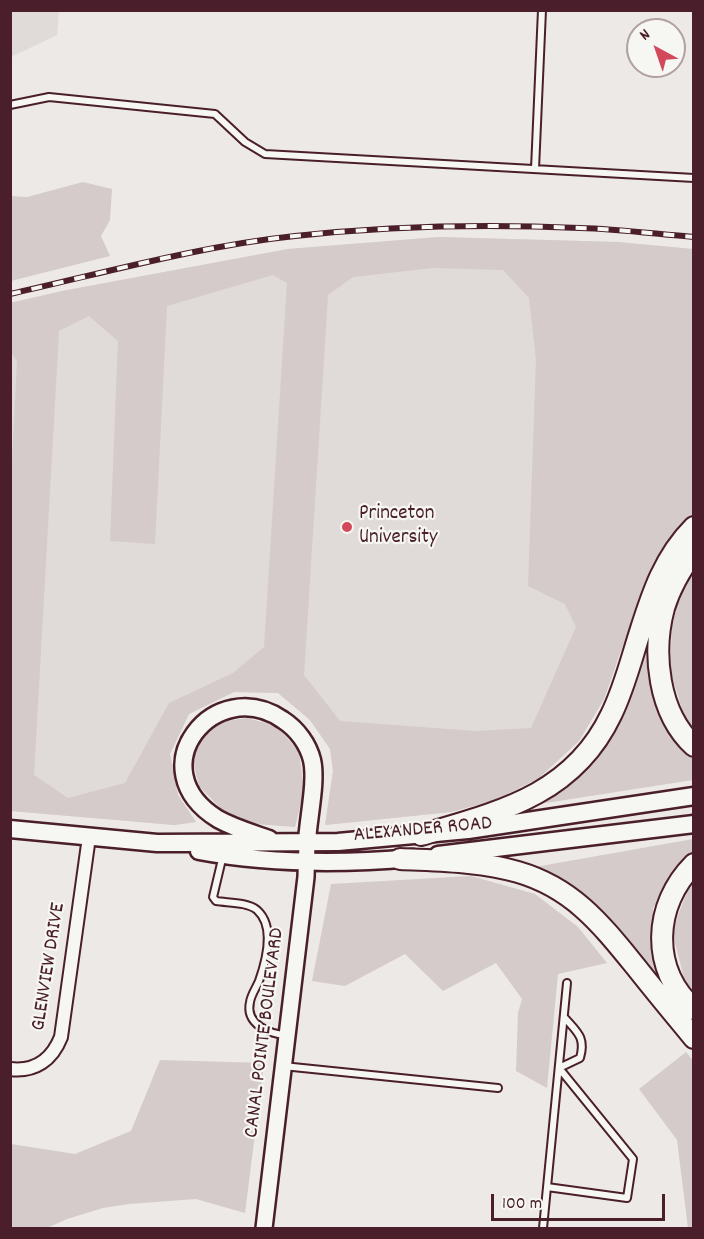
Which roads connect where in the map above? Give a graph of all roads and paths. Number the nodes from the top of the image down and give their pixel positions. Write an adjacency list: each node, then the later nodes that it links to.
1 (542, 10): 3 (lane)
2 (10, 105): 3 (lane)
3 (535, 169): 4 (lane)
4 (693, 178)
5 (693, 527): 11 (highway)
6 (693, 551): 7 (highway)
7 (693, 746)
8 (693, 796): 11 (main road, ALEXANDER ROAD)
9 (693, 824): 17 (main road, ALEXANDER ROAD)
10 (10, 829): 12 (main road, ALEXANDER ROAD)
11 (421, 835): 13 (main road, ALEXANDER ROAD)
12 (89, 837): 14 (main road, ALEXANDER ROAD); 27 (street, GLENVIEW DRIVE)
13 (307, 842): 15 (main road, ALEXANDER ROAD); 15 (main road); 18 (street, CANAL POINTE BOULEVARD)
14 (157, 843): 15 (main road, ALEXANDER ROAD); 16 (main road, ALEXANDER ROAD)
15 (282, 843)
16 (223, 855): 18 (main road, ALEXANDER ROAD); 23 (lane)
17 (400, 859): 18 (main road, ALEXANDER ROAD); 24 (highway)
18 (307, 861): 23 (street, CANAL POINTE BOULEVARD)
19 (693, 864): 21 (highway)
20 (567, 983): 22 (lane)
21 (693, 1009)
22 (564, 1017): 26 (lane); 26 (lane)
23 (286, 1035): 25 (street, CANAL POINTE BOULEVARD)
24 (693, 1038)
25 (283, 1066): 28 (lane); 30 (street, CANAL POINTE BOULEVARD)
26 (559, 1068): 29 (lane); 29 (lane)
27 (10, 1070)
28 (498, 1088)
29 (547, 1187): 31 (lane)
30 (264, 1228)
31 (543, 1228)

